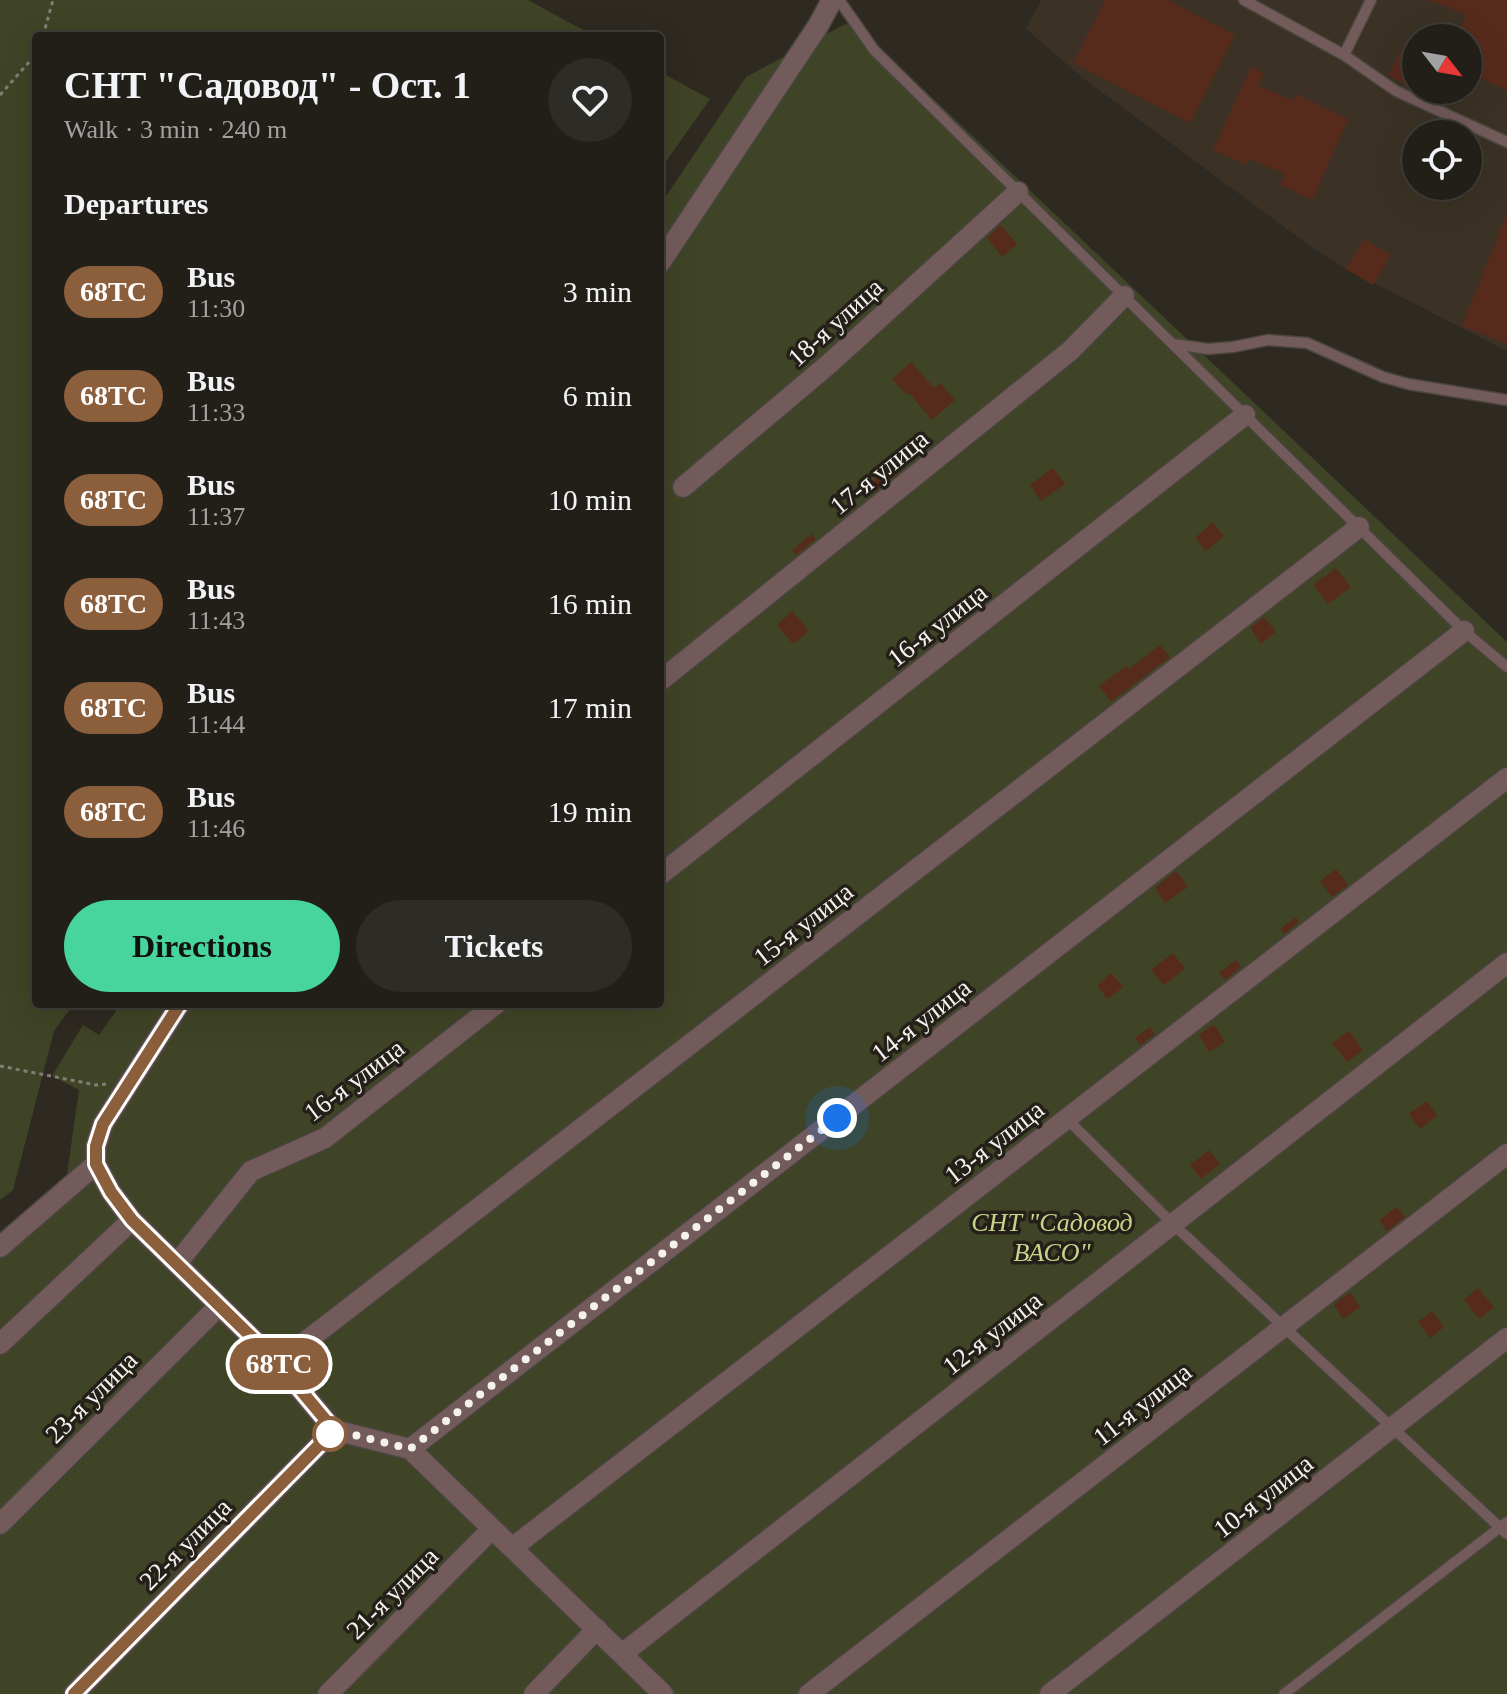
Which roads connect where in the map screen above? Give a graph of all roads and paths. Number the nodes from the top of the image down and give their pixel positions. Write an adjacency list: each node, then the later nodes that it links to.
1 (53, 0): 6 (path)
2 (832, 0): 12 (street)
3 (839, 0): 11 (lane)
4 (1244, 0): 7 (lane)
5 (1371, 0): 7 (lane)
6 (44, 32)
7 (1344, 55): 10 (lane)
8 (32, 59): 9 (path)
9 (0, 95)
10 (1507, 142)
11 (1018, 192): 13 (lane); 17 (street, 18-я улица)
12 (664, 257)
13 (1124, 296): 14 (lane); 21 (street, 17-я улица)
14 (1173, 344): 15 (lane); 16 (lane)
15 (1507, 400)
16 (1245, 415): 18 (lane); 23 (street, 16-я улица)
17 (683, 487)
18 (1359, 527): 19 (lane); 40 (street, 15-я улица)
19 (1464, 631): 20 (lane); 43 (street, 14-я улица)
20 (1507, 667)
21 (664, 678)
22 (1507, 778): 29 (street, 13-я улица)
23 (664, 872)
24 (1507, 963): 33 (street, 12-я улица)
25 (177, 1008): 28 (street)
26 (491, 1008): 35 (street, 16-я улица)
27 (0, 1066): 28 (path)
28 (130, 1082): 31 (street)
29 (1067, 1119): 33 (lane); 47 (street, 13-я улица)
30 (1507, 1154): 37 (street, 11-я улица)
31 (96, 1164): 32 (street); 34 (street)
32 (132, 1220): 35 (street); 39 (street)
33 (1174, 1225): 37 (lane); 49 (street, 12-я улица)
34 (0, 1247)
35 (178, 1262): 36 (street)
36 (219, 1306): 40 (street); 44 (street, 23-я улица)
37 (1285, 1326): 41 (lane); 54 (street, 11-я улица)
38 (1507, 1338): 41 (street, 10-я улица)
39 (0, 1344)
40 (278, 1363): 42 (street)
41 (1394, 1427): 45 (lane); 55 (street, 10-я улица)
42 (334, 1430): 43 (street); 50 (street, 22-я улица)
43 (410, 1449): 46 (street)
44 (0, 1524)
45 (1505, 1528): 56 (lane)
46 (492, 1529): 47 (street); 51 (street, 21-я улица)
47 (512, 1548): 48 (street)
48 (597, 1629): 49 (street); 52 (street)
49 (622, 1654): 53 (street)
50 (74, 1694)
51 (328, 1694)
52 (534, 1694)
53 (663, 1694)
54 (809, 1694)
55 (1050, 1694)
56 (1284, 1694)

